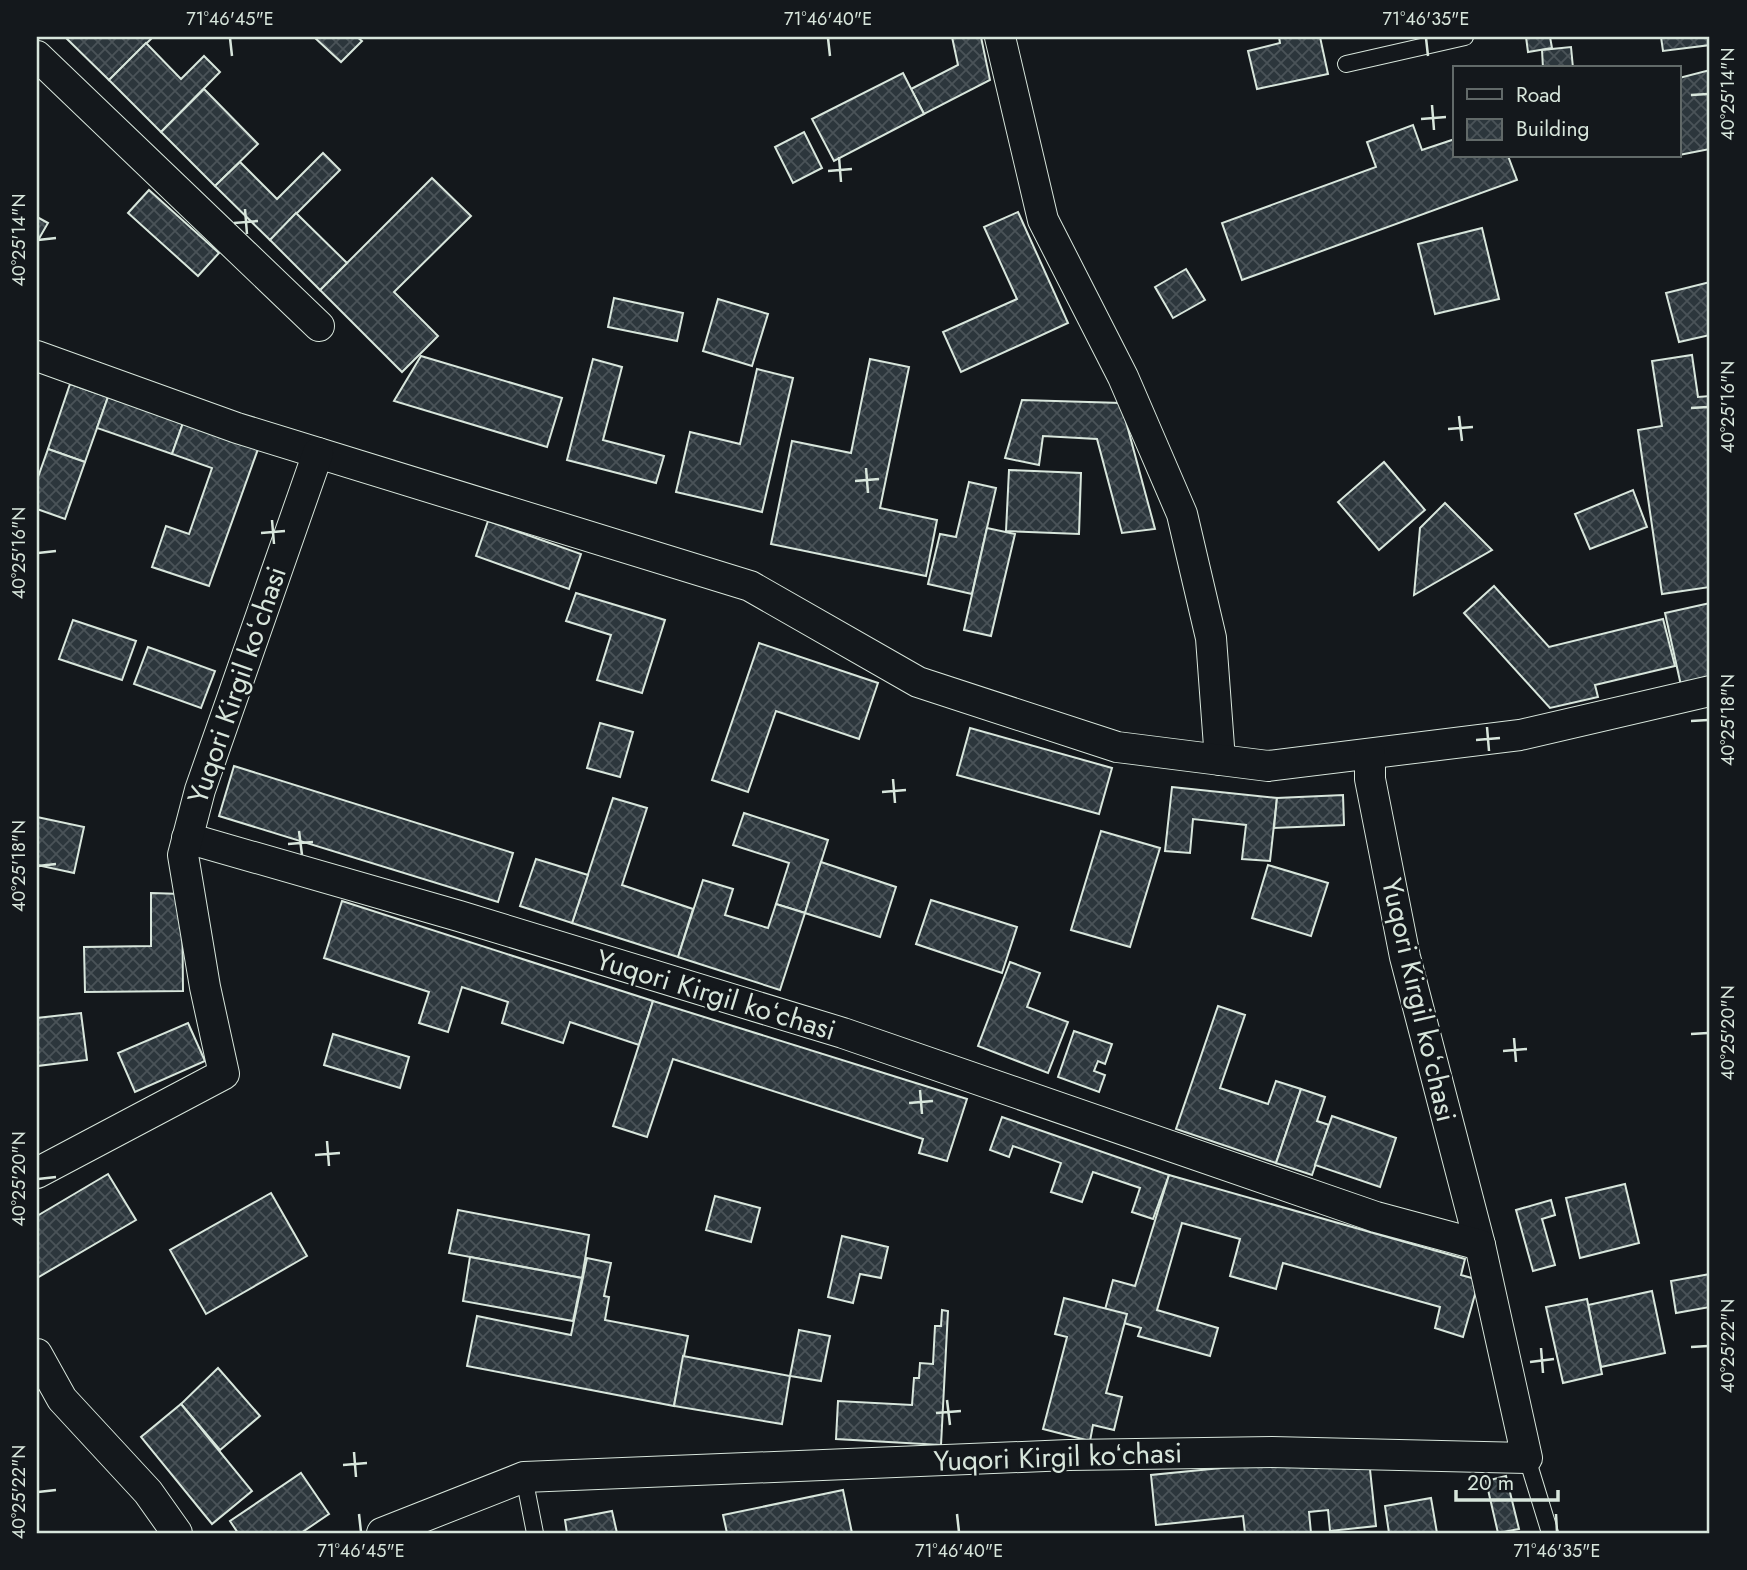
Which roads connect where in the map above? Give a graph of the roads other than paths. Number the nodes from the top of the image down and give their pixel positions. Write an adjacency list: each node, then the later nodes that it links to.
1 (1000, 37): 10 (street)
2 (1465, 37): 4 (lane)
3 (37, 56): 5 (street)
4 (1346, 64)
5 (319, 326)
6 (37, 356): 7 (street)
7 (318, 453): 10 (street); 11 (street, Yuqori Kirgil koʻchasi)
8 (1710, 691): 9 (street)
9 (1370, 754): 10 (street); 13 (street, Yuqori Kirgil koʻchasi)
10 (1220, 760)
11 (187, 838): 12 (street, Yuqori Kirgil koʻchasi); 13 (street, Yuqori Kirgil koʻchasi)
12 (37, 1173)
13 (1480, 1245): 15 (street, Yuqori Kirgil koʻchasi)
14 (37, 1354): 17 (street)
15 (1527, 1458): 16 (street, Yuqori Kirgil koʻchasi); 20 (lane)
16 (524, 1477): 18 (street, Yuqori Kirgil koʻchasi); 19 (lane)
17 (177, 1533)
18 (382, 1533)
19 (535, 1533)
20 (1550, 1533)

